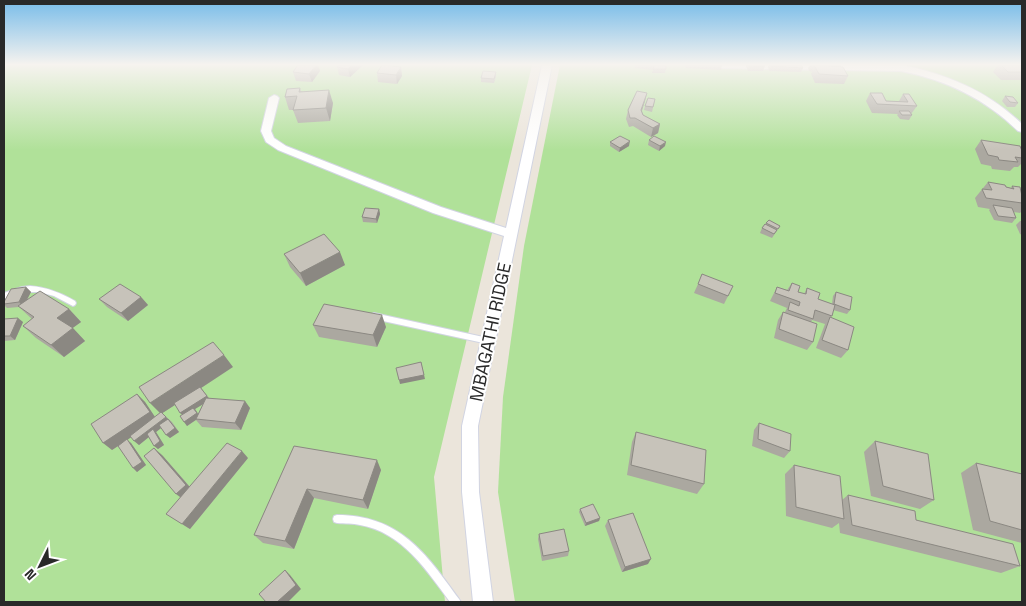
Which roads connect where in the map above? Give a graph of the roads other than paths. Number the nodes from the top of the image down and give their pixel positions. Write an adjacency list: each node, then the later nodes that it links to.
1 (541, 93): 5 (street, MBAGATHI RIDGE)
2 (972, 93): 4 (street)
3 (274, 98): 5 (street)
4 (1020, 125)
5 (511, 234): 9 (street, MBAGATHI RIDGE)
6 (4, 296): 7 (lane)
7 (72, 303)
8 (363, 314): 9 (lane)
9 (489, 341): 12 (street, MBAGATHI RIDGE)
10 (337, 519): 11 (lane)
11 (456, 602)
12 (484, 602)

